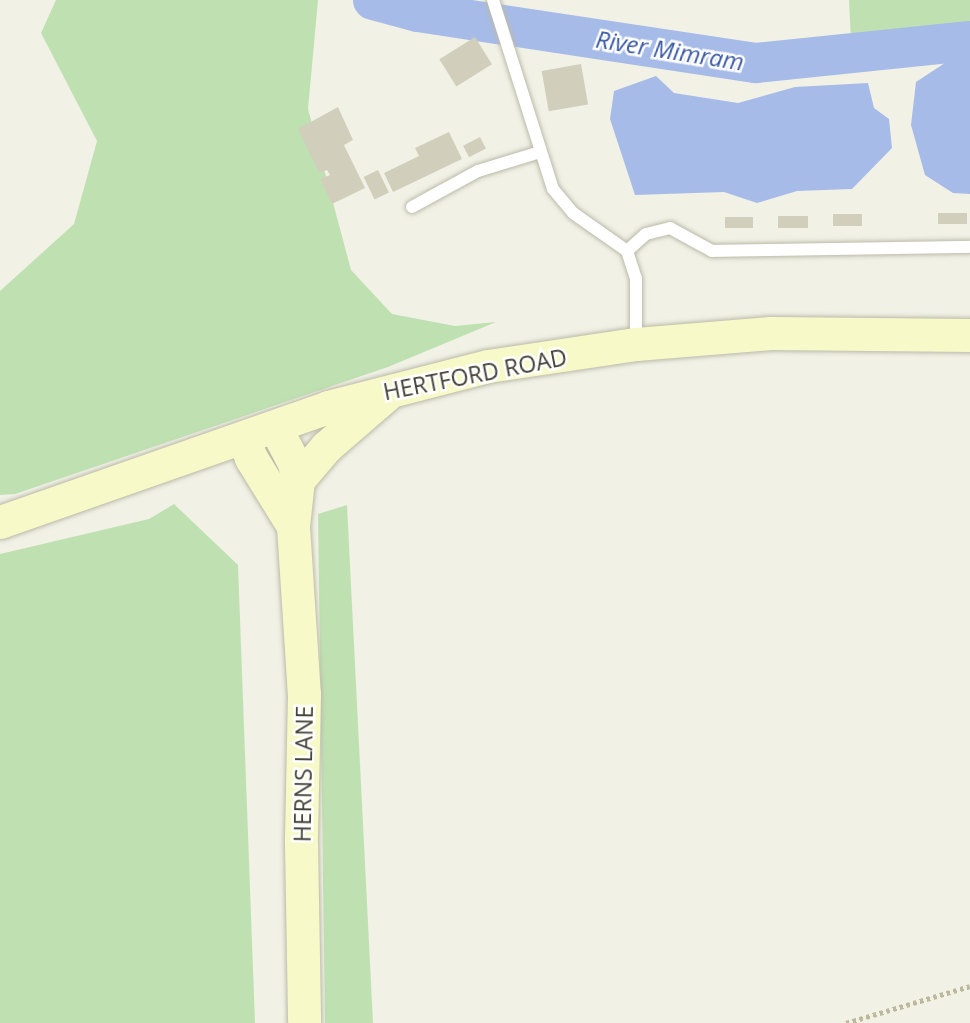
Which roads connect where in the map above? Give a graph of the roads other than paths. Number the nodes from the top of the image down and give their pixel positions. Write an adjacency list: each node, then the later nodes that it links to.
1 (493, 0): 2 (lane)
2 (540, 152): 3 (lane); 5 (lane)
3 (412, 207)
4 (970, 247): 5 (lane)
5 (627, 251): 7 (lane)
6 (970, 335): 7 (main road, HERTFORD ROAD)
7 (636, 344): 8 (main road, HERTFORD ROAD)
8 (395, 388): 9 (main road, HERTFORD ROAD); 11 (main road)
9 (275, 427): 10 (main road, HERTFORD ROAD); 11 (main road, HERNS LANE)
10 (243, 438): 12 (main road, HERTFORD ROAD); 13 (main road, HERNS LANE)
11 (298, 480): 13 (main road, HERNS LANE)
12 (0, 522)
13 (293, 526): 14 (main road, HERNS LANE)
14 (304, 1023)

